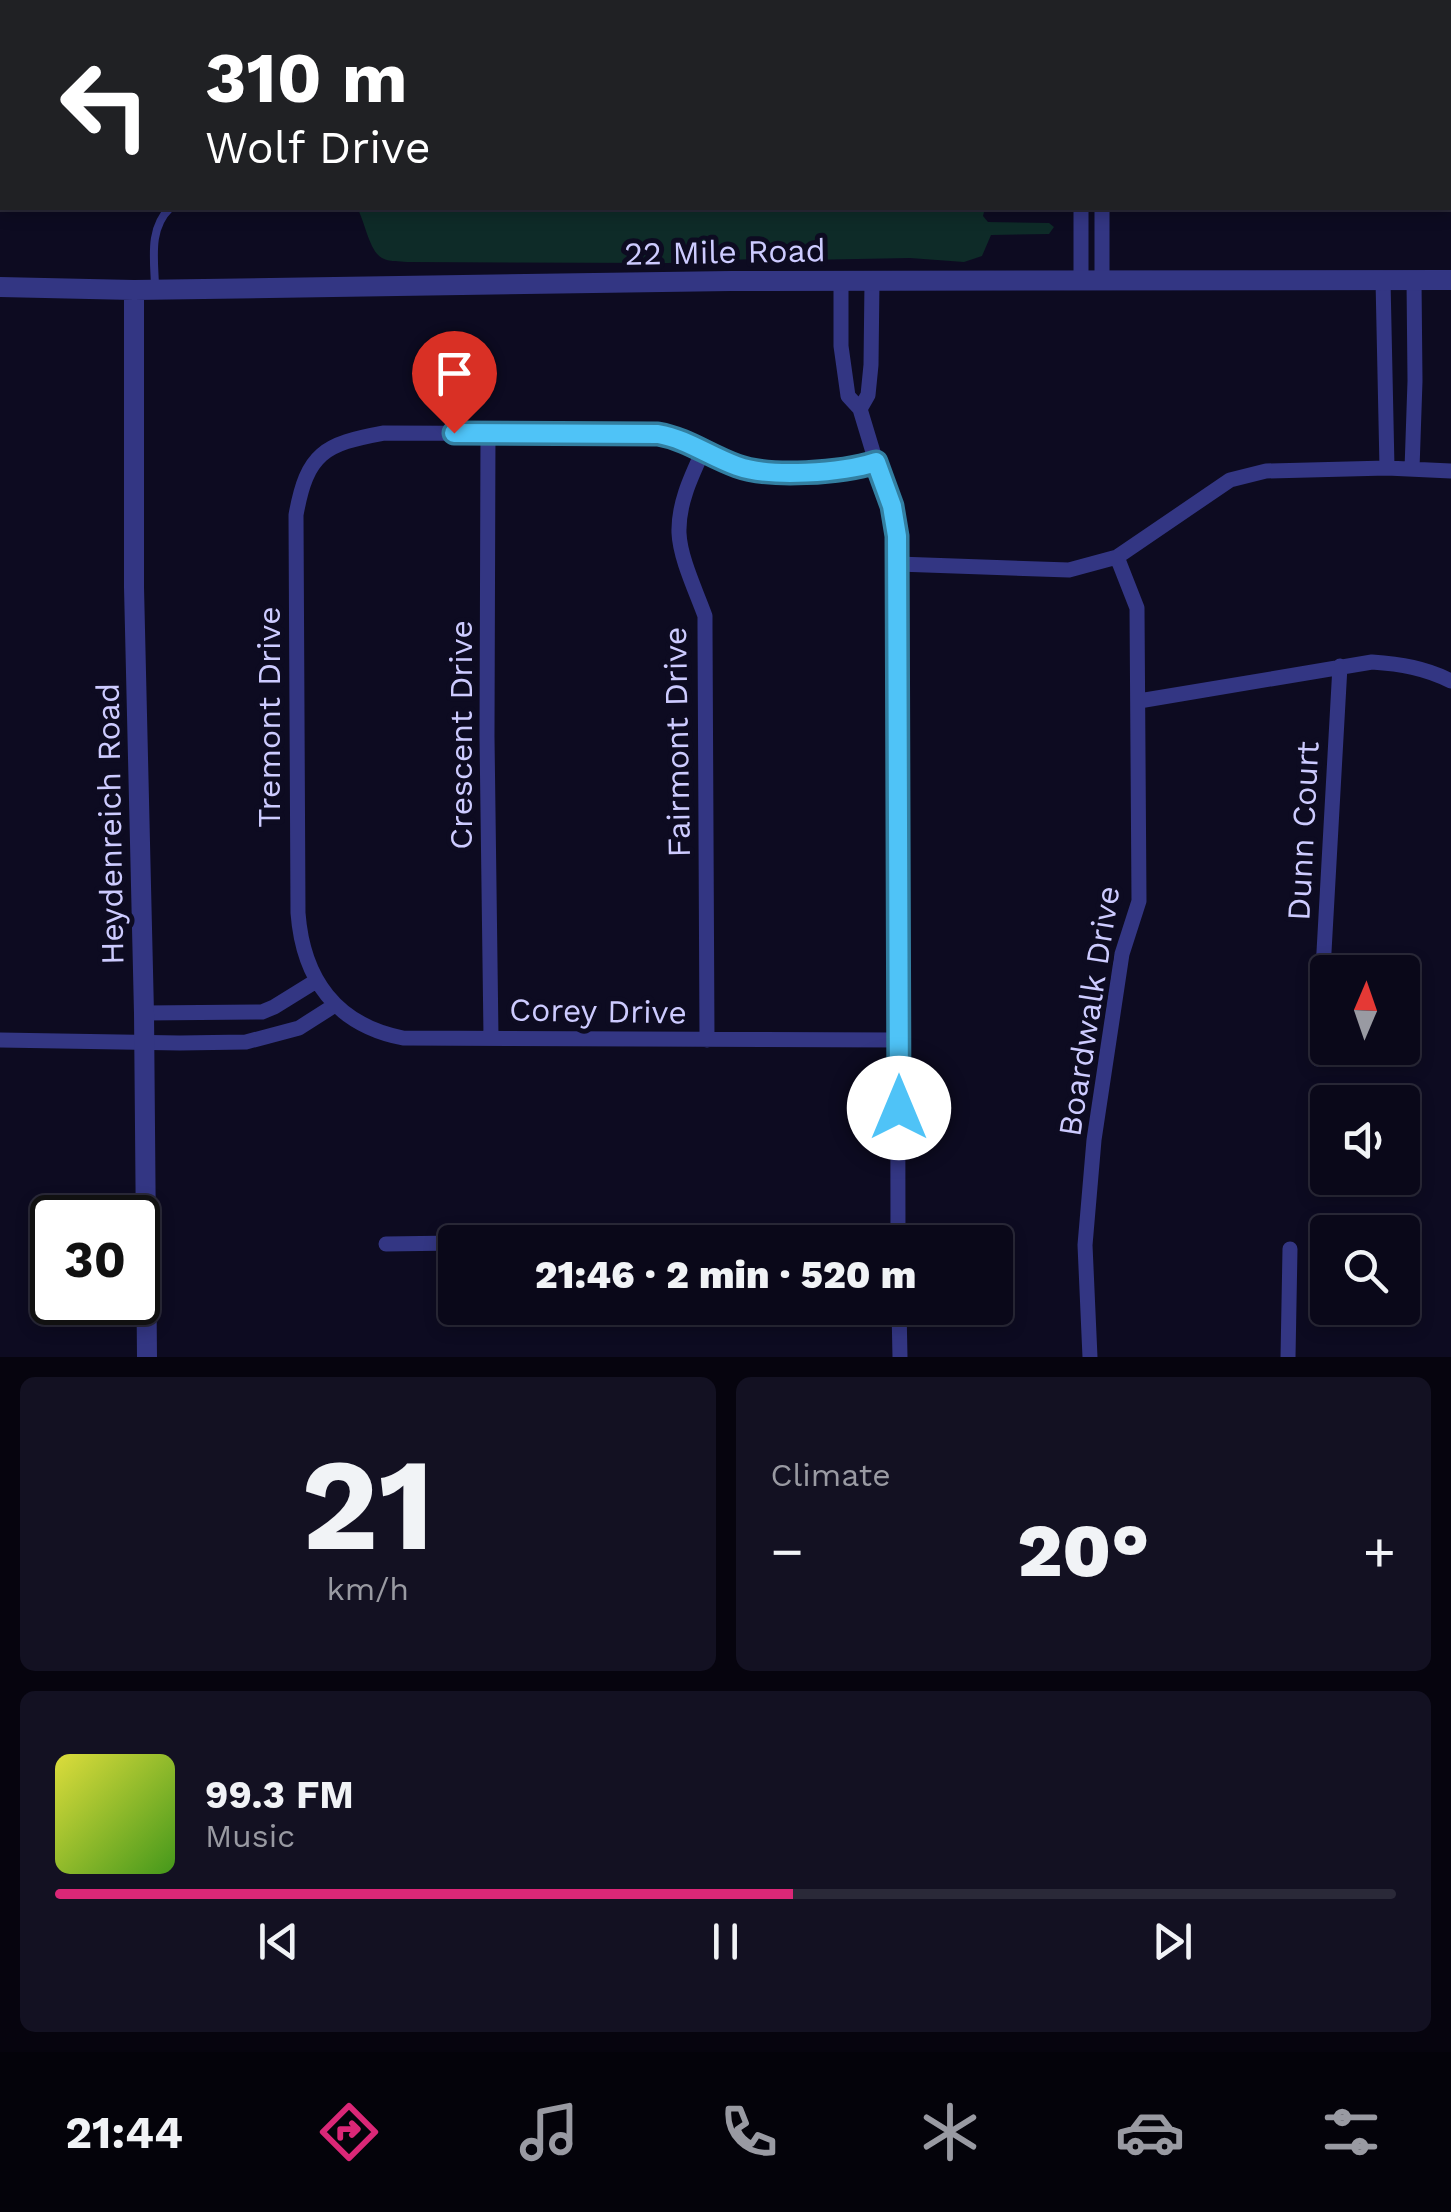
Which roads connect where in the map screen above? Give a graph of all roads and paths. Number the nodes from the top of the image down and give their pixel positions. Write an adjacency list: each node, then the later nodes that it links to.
1 (166, 210): 12 (lane)
2 (1081, 210): 9 (street)
3 (1102, 210): 9 (street)
4 (1383, 280): 5 (street, 22 Mile Road); 9 (street, 22 Mile Road); 15 (street)
5 (1414, 280): 6 (street, 22 Mile Road); 16 (street)
6 (1451, 280)
7 (840, 281): 8 (street, 22 Mile Road); 12 (street, 22 Mile Road); 14 (street)
8 (872, 281): 9 (street, 22 Mile Road); 13 (street)
9 (1092, 281)
10 (0, 287): 11 (street, 22 Mile Road)
11 (134, 290): 12 (street, 22 Mile Road); 33 (street, Heydenreich Road)
12 (156, 290)
13 (871, 364): 14 (street); 17 (street)
14 (843, 365): 17 (street)
15 (1384, 382): 16 (street); 21 (street)
16 (1414, 382): 22 (street)
17 (860, 409): 20 (street)
18 (488, 432): 19 (street); 30 (street, Tremont Drive); 35 (street, Crescent Drive)
19 (703, 451): 20 (street); 37 (street, Fairmont Drive)
20 (876, 462): 25 (street)
21 (1386, 468): 22 (street); 24 (street)
22 (1412, 469): 23 (street)
23 (1451, 471)
24 (1117, 557): 25 (street); 28 (street, Boardwalk Drive)
25 (898, 564): 38 (street)
26 (1340, 666): 27 (street); 28 (street); 29 (street, Dunn Court)
27 (1451, 681)
28 (1139, 702): 47 (street, Boardwalk Drive)
29 (1324, 955)
30 (316, 981): 31 (street, Corey Drive); 32 (street)
31 (335, 1004): 34 (street); 35 (street, Corey Drive)
32 (262, 1012): 33 (street); 34 (street)
33 (144, 1013): 39 (street, Heydenreich Road)
34 (269, 1037): 39 (street)
35 (491, 1037): 37 (street, Corey Drive)
36 (0, 1040): 39 (street)
37 (706, 1040): 38 (street, Corey Drive)
38 (899, 1040): 40 (street)
39 (144, 1042): 45 (street, Heydenreich Road)
40 (898, 1225)
41 (438, 1243): 42 (street)
42 (386, 1244)
43 (1290, 1250): 48 (street)
44 (899, 1325): 46 (street)
45 (147, 1357)
46 (900, 1357)
47 (1090, 1357)
48 (1288, 1357)

